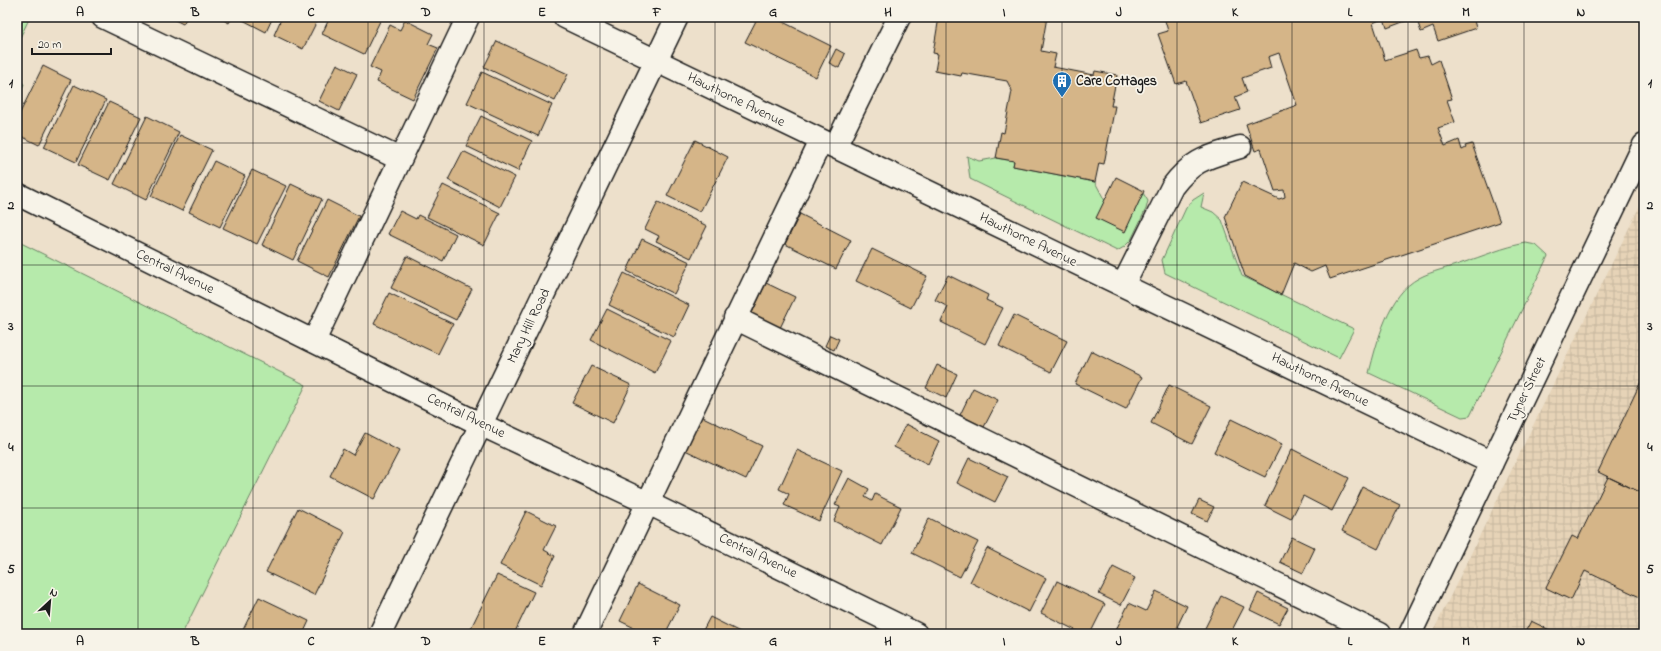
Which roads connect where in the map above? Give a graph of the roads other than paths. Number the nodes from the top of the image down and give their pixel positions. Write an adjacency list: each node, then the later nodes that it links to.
1 (103, 17): 10 (street)
2 (468, 17): 10 (street)
3 (565, 17): 6 (street, Hawthorne Avenue)
4 (677, 17): 6 (street, Mary Hill Road)
5 (899, 17): 7 (street)
6 (656, 60): 7 (street, Hawthorne Avenue); 15 (street, Mary Hill Road)
7 (828, 144): 12 (street, Hawthorne Avenue); 13 (street)
8 (1644, 145): 16 (street, Tyner Street)
9 (1240, 147): 12 (street)
10 (400, 159): 14 (street)
11 (17, 194): 14 (street, Central Avenue)
12 (1123, 286): 16 (street, Hawthorne Avenue)
13 (735, 318): 17 (street); 21 (street)
14 (314, 341): 15 (street, Central Avenue)
15 (482, 425): 17 (street, Central Avenue); 18 (street, Mary Hill Road)
16 (1492, 463): 22 (street, Tyner Street)
17 (648, 503): 19 (street); 20 (street, Central Avenue)
18 (380, 634)
19 (585, 634)
20 (916, 634)
21 (1379, 634)
22 (1410, 634)

